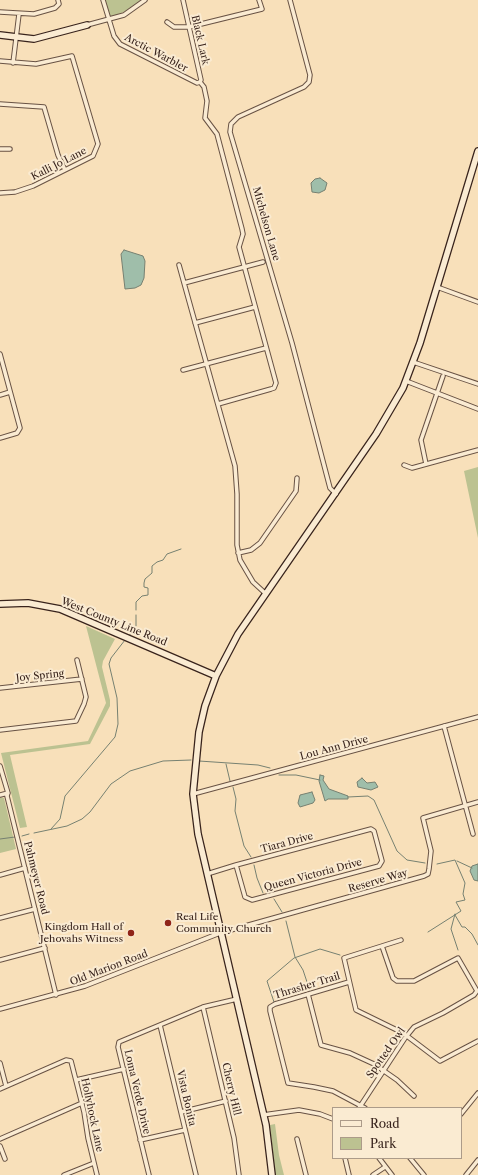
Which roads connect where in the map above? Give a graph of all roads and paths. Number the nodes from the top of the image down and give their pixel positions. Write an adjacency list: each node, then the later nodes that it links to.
1 (58, 0): 8 (street)
2 (104, 0): 9 (street, Arctic Warbler)
3 (145, 0): 9 (street)
4 (183, 0): 12 (street, Black Lark)
5 (259, 0): 12 (street)
6 (290, 0): 50 (street, Michelson Lane)
7 (0, 12): 8 (street)
8 (19, 14): 14 (street)
9 (108, 19): 11 (street); 17 (street, Arctic Warbler)
10 (166, 22): 12 (street)
11 (87, 25): 14 (main road)
12 (189, 27): 17 (street, Black Lark)
13 (0, 35): 14 (main road)
14 (17, 38): 16 (street)
15 (0, 61): 16 (street)
16 (13, 62): 22 (street, Kalli Jo Lane)
17 (200, 82): 26 (street)
18 (0, 104): 22 (street)
19 (0, 149): 20 (street)
20 (10, 149)
21 (478, 151): 28 (main road)
22 (65, 170): 23 (street, Kalli Jo Lane)
23 (0, 193)
24 (263, 262): 26 (street)
25 (179, 265): 27 (street)
26 (245, 266): 27 (street); 30 (street)
27 (184, 283): 31 (street)
28 (437, 287): 29 (street); 34 (main road)
29 (478, 302)
30 (255, 307): 31 (street); 32 (street)
31 (195, 323): 35 (street)
32 (266, 348): 35 (street); 43 (street)
33 (0, 354): 40 (street)
34 (413, 362): 38 (main road); 39 (street)
35 (206, 363): 36 (street); 43 (street)
36 (183, 370)
37 (443, 376): 41 (street)
38 (406, 380): 41 (street); 50 (main road)
39 (478, 384)
40 (10, 392): 42 (street); 45 (street)
41 (436, 393): 44 (street); 47 (street)
42 (0, 395)
43 (218, 404): 51 (street)
44 (478, 409)
45 (0, 438)
46 (478, 450): 47 (street)
47 (426, 464): 48 (street)
48 (404, 465)
49 (297, 478): 51 (street)
50 (336, 494): 52 (main road)
51 (238, 553): 52 (street)
52 (266, 594): 55 (main road)
53 (0, 604): 55 (main road, West County Line Road)
54 (78, 660): 56 (street)
55 (216, 676): 63 (main road)
56 (82, 679): 57 (street, Joy Spring); 60 (street)
57 (0, 688)
58 (478, 717): 59 (street, Lou Ann Drive)
59 (444, 726): 63 (street, Lou Ann Drive); 66 (street)
60 (0, 730)
61 (0, 766): 62 (street, Pahmeyer Road)
62 (8, 792): 64 (street); 70 (street, Pahmeyer Road)
63 (193, 794): 71 (main road)
64 (0, 795)
65 (478, 802): 66 (street, Reserve Way)
66 (464, 806): 68 (street); 75 (street, Reserve Way)
67 (372, 829): 69 (street, Tiara Drive); 69 (street, Queen Victoria Drive)
68 (473, 834)
69 (236, 865): 71 (street, Tiara Drive)
70 (25, 868): 72 (street); 73 (street, Pahmeyer Road)
71 (207, 874): 75 (main road)
72 (0, 875)
73 (35, 909): 74 (street); 78 (street, Pahmeyer Road)
74 (0, 918)
75 (220, 933): 82 (street, Old Marion Road); 83 (main road)
76 (401, 940): 77 (street)
77 (382, 946): 80 (street); 87 (street, Spotted Owl)
78 (45, 948): 79 (street); 82 (street, Pahmeyer Road)
79 (0, 960)
80 (349, 982): 81 (street, Thrasher Trail); 87 (street)
81 (308, 994): 91 (street); 99 (street, Thrasher Trail)
82 (56, 995): 85 (street, Old Marion Road)
83 (237, 999): 84 (street, Loma Verde Drive); 102 (main road)
84 (204, 1007): 86 (street, Loma Verde Drive); 97 (street, Cherry Hill)
85 (0, 1009)
86 (160, 1025): 90 (street, Loma Verde Drive); 100 (street, Vista Bonita)
87 (407, 1035): 88 (street); 91 (street, Spotted Owl)
88 (478, 1041)
89 (0, 1063): 93 (street)
90 (124, 1069): 92 (street); 107 (street, Loma Verde Drive)
91 (383, 1070): 96 (street); 99 (street, Spotted Owl)
92 (76, 1080): 93 (street, Hollyhock Lane); 98 (street, Hollyhock Lane)
93 (6, 1086): 94 (street)
94 (0, 1089)
95 (478, 1093): 101 (street)
96 (414, 1096)
97 (226, 1101): 100 (street); 120 (street, Cherry Hill)
98 (82, 1103): 106 (street); 114 (street, Hollyhock Lane)
99 (360, 1106)
100 (181, 1112): 104 (street, Vista Bonita)
101 (462, 1113)
102 (263, 1115): 103 (street); 121 (main road)
103 (332, 1118)
104 (185, 1130): 107 (street); 119 (street, Vista Bonita)
105 (297, 1138): 122 (street)
106 (0, 1139)
107 (140, 1140): 118 (street, Loma Verde Drive)
108 (0, 1146): 109 (street)
109 (5, 1159)
110 (344, 1159): 123 (street)
111 (380, 1159): 115 (street)
112 (412, 1160): 126 (street)
113 (478, 1160): 127 (street)
114 (94, 1163): 116 (street); 117 (street, Hollyhock Lane)
115 (385, 1167): 124 (street); 125 (street)
116 (64, 1175)
117 (97, 1175)
118 (149, 1175)
119 (196, 1175)
120 (239, 1175)
121 (272, 1175)
122 (306, 1175)
123 (349, 1175)
124 (373, 1175)
125 (392, 1175)
126 (424, 1175)
127 (466, 1175)

